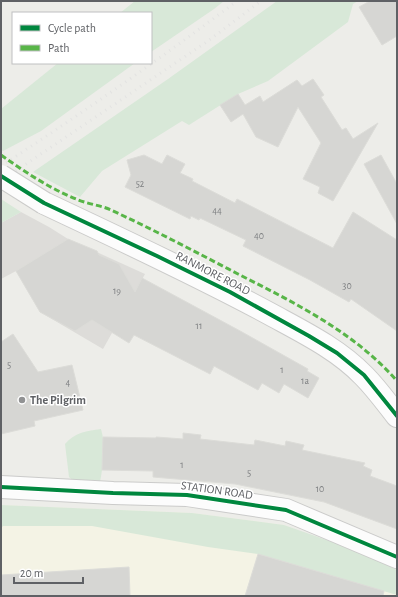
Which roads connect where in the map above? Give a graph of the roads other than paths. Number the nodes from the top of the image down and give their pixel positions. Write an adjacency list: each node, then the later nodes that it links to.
1 (1, 176): 2 (street, RANMORE ROAD, bridge)
2 (397, 416)
3 (1, 487): 4 (street, STATION ROAD)
4 (397, 557)

